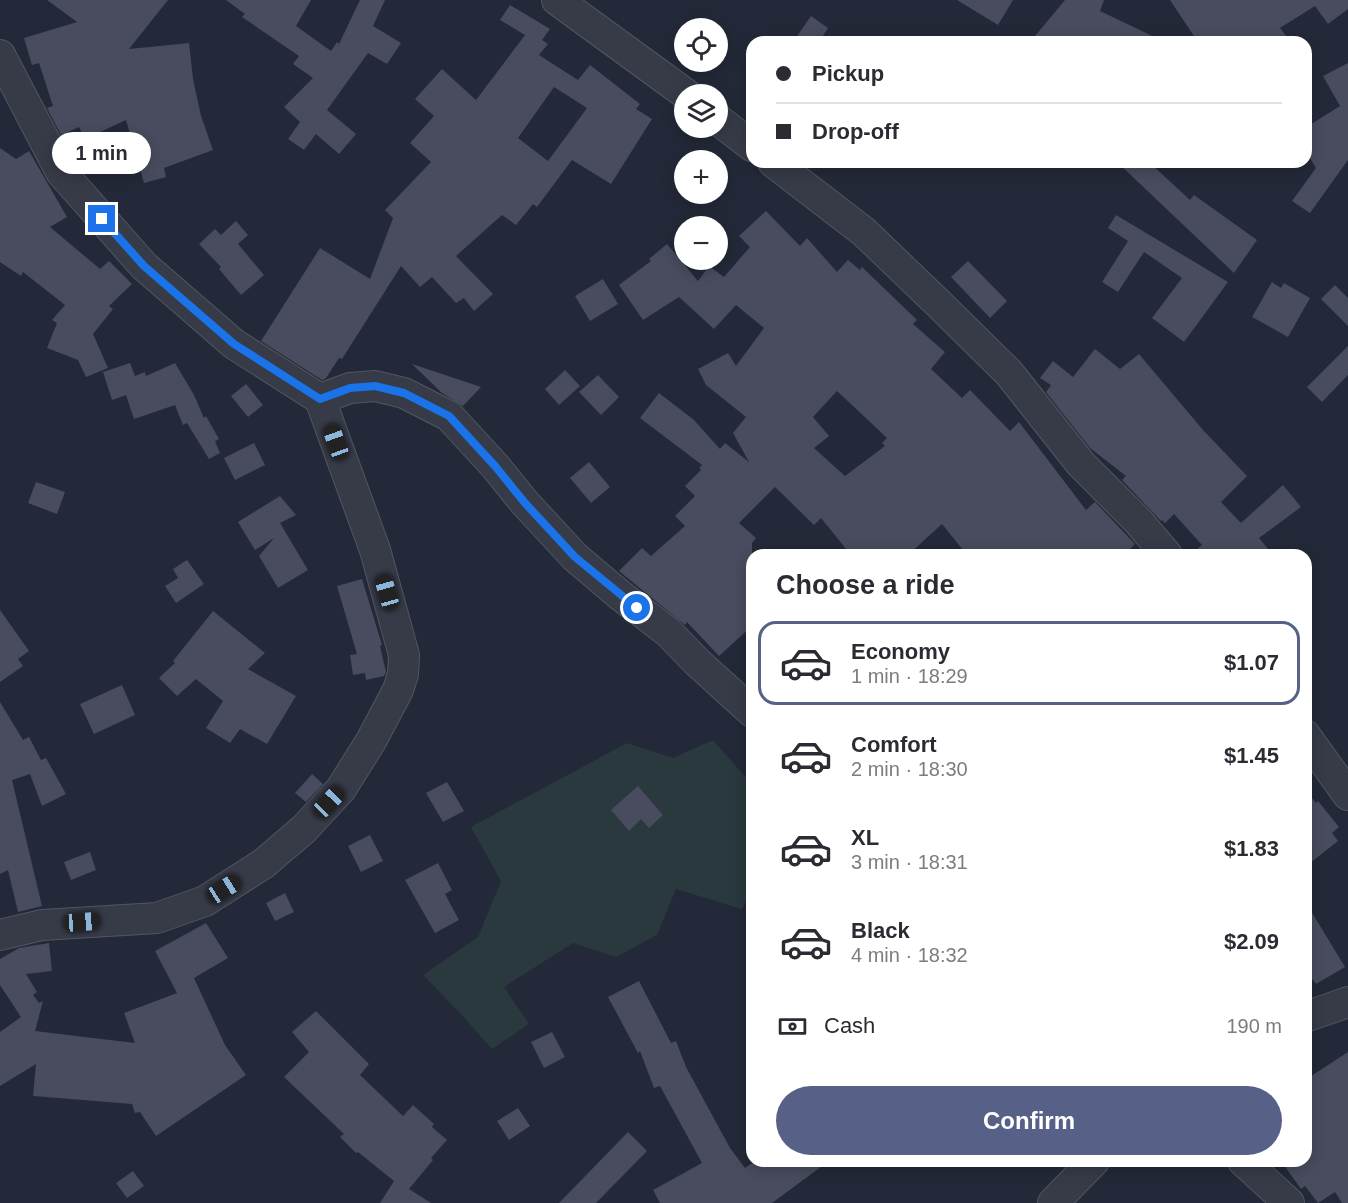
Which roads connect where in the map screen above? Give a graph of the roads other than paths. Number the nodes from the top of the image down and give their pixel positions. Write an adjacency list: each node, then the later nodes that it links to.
1 (556, 0): 3 (street)
2 (0, 55): 7 (street)
3 (674, 85)
4 (728, 127): 5 (street)
5 (746, 141)
6 (781, 168): 8 (street)
7 (320, 399): 9 (street); 12 (street)
8 (1162, 549)
9 (746, 707)
10 (1312, 745): 11 (street)
11 (1348, 795)
12 (0, 935)
13 (1348, 1002): 14 (street)
14 (1312, 1015)
15 (1088, 1167): 17 (street)
16 (1250, 1167): 18 (street)
17 (1053, 1203)
18 (1289, 1203)

